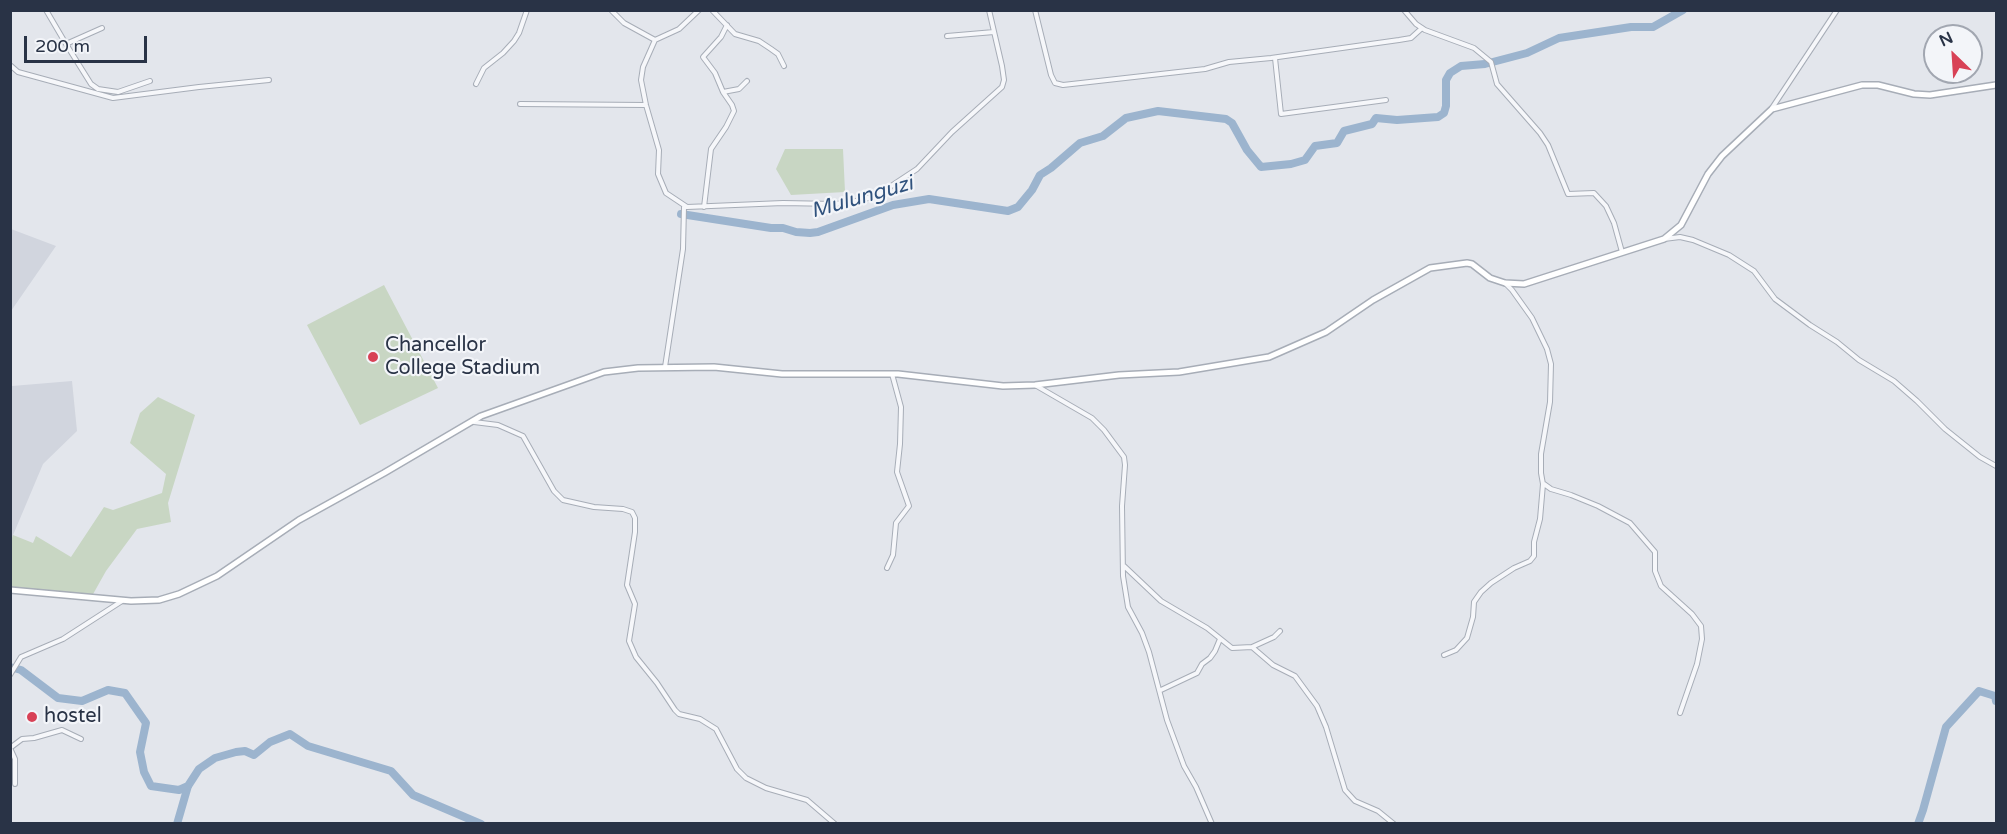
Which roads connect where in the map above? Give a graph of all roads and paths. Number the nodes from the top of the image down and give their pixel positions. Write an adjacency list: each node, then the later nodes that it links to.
1 (46, 10): 16 (street)
2 (527, 10): 23 (street)
3 (611, 10): 15 (street)
4 (712, 10): 10 (street)
5 (989, 10): 13 (street)
6 (1035, 10): 17 (street)
7 (1404, 10): 12 (street)
8 (1837, 10): 29 (street)
9 (697, 11): 15 (street)
10 (727, 26): 19 (street); 25 (street)
11 (102, 28): 16 (street)
12 (1422, 28): 17 (street); 33 (street)
13 (994, 32): 14 (street); 31 (street)
14 (947, 36)
15 (654, 40): 28 (street)
16 (66, 44): 21 (street)
17 (1275, 58): 26 (street)
18 (10, 65): 20 (street)
19 (784, 66)
20 (269, 80)
21 (150, 81)
22 (747, 81): 25 (street)
23 (476, 84)
24 (1996, 85): 29 (street)
25 (723, 92): 31 (street)
26 (1386, 100)
27 (520, 104): 28 (street)
28 (646, 105): 30 (street)
29 (1772, 109): 32 (street)
30 (684, 207): 31 (street); 35 (street)
31 (704, 207)
32 (1664, 239): 33 (street); 39 (street)
33 (1622, 252): 34 (street)
34 (1505, 283): 37 (street); 40 (street)
35 (665, 367): 36 (street); 38 (street)
36 (892, 374): 37 (street); 42 (street)
37 (1035, 385): 41 (street)
38 (470, 422): 44 (street); 55 (street)
39 (1996, 466)
40 (1543, 484): 48 (street); 51 (street)
41 (1123, 566): 46 (street); 50 (street)
42 (887, 568)
43 (10, 590): 44 (street)
44 (123, 601): 49 (street)
45 (1280, 631): 47 (street)
46 (1220, 639): 47 (street); 50 (street)
47 (1252, 647): 57 (street)
48 (1444, 655)
49 (10, 675)
50 (1160, 690): 56 (street)
51 (1680, 713)
52 (81, 739): 53 (street)
53 (10, 748): 54 (street)
54 (15, 784)
55 (835, 824)
56 (1212, 824)
57 (1394, 824)

